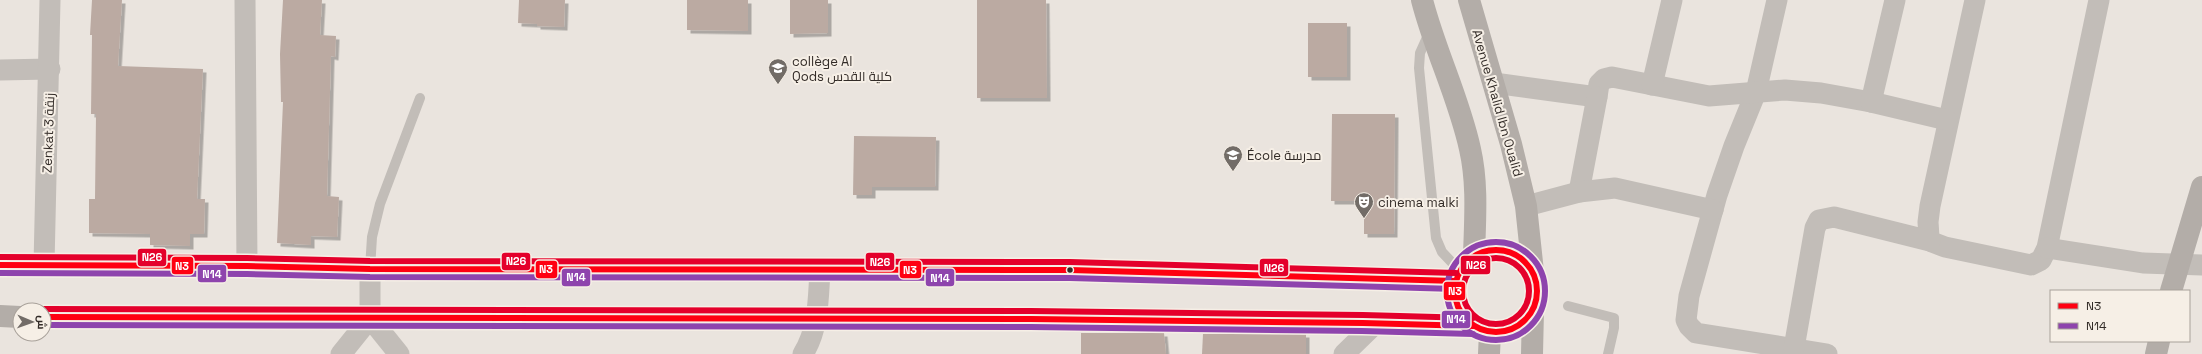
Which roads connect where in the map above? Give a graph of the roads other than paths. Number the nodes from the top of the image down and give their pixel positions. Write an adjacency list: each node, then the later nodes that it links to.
1 (50, 0): 11 (street, Zenkat 3 زنقة)
2 (245, 0): 30 (street)
3 (1422, 0): 10 (main road)
4 (1469, 0): 13 (main road, Avenue Khalid Ibn Oualid)
5 (1672, 0): 14 (street)
6 (1777, 0): 15 (street)
7 (1894, 0): 18 (street)
8 (1975, 0): 19 (street)
9 (2099, 0): 25 (street)
10 (1430, 31): 26 (main road); 35 (lane)
11 (50, 69): 12 (street); 28 (street, Zenkat 3 زنقة)
12 (0, 70)
13 (1494, 83): 16 (street); 22 (main road, Avenue Khalid Ibn Oualid)
14 (1652, 85): 15 (street); 16 (street)
15 (1756, 92): 18 (street); 23 (street)
16 (1597, 97): 21 (street)
17 (420, 98): 32 (lane)
18 (1871, 102): 19 (street)
19 (1947, 120): 24 (street)
20 (2202, 187): 31 (main road)
21 (1579, 192): 22 (street); 23 (street)
22 (1526, 206): 34 (main road, Avenue Khalid Ibn Oualid)
23 (1712, 210): 47 (street)
24 (1930, 241): 25 (street); 48 (street)
25 (2047, 248): 31 (street)
26 (1474, 256): 34 (main road); 35 (main road)
27 (0, 265): 28 (main road)
28 (44, 265): 30 (main road)
29 (2202, 265): 31 (street)
30 (247, 266): 32 (main road)
31 (2178, 266): 36 (main road)
32 (370, 269): 33 (main road); 42 (street)
33 (820, 271): 35 (main road); 43 (street)
34 (1533, 272): 38 (main road)
35 (1458, 276): 45 (main road)
36 (2171, 290)
37 (1568, 306): 55 (lane)
38 (1533, 310): 45 (main road); 54 (main road)
39 (0, 316): 40 (main road)
40 (12, 317)
41 (52, 317): 42 (main road)
42 (370, 318): 43 (main road); 49 (street); 50 (street)
43 (817, 320): 44 (main road); 51 (street)
44 (1377, 322): 45 (main road); 52 (street)
45 (1482, 329): 53 (main road)
46 (2159, 342): 57 (main road)
47 (1765, 348): 48 (street)
48 (1794, 348): 56 (street)
49 (341, 354)
50 (399, 354)
51 (803, 354)
52 (1344, 354)
53 (1489, 354)
54 (1532, 354)
55 (1608, 354)
56 (1826, 354)
57 (2156, 354)

